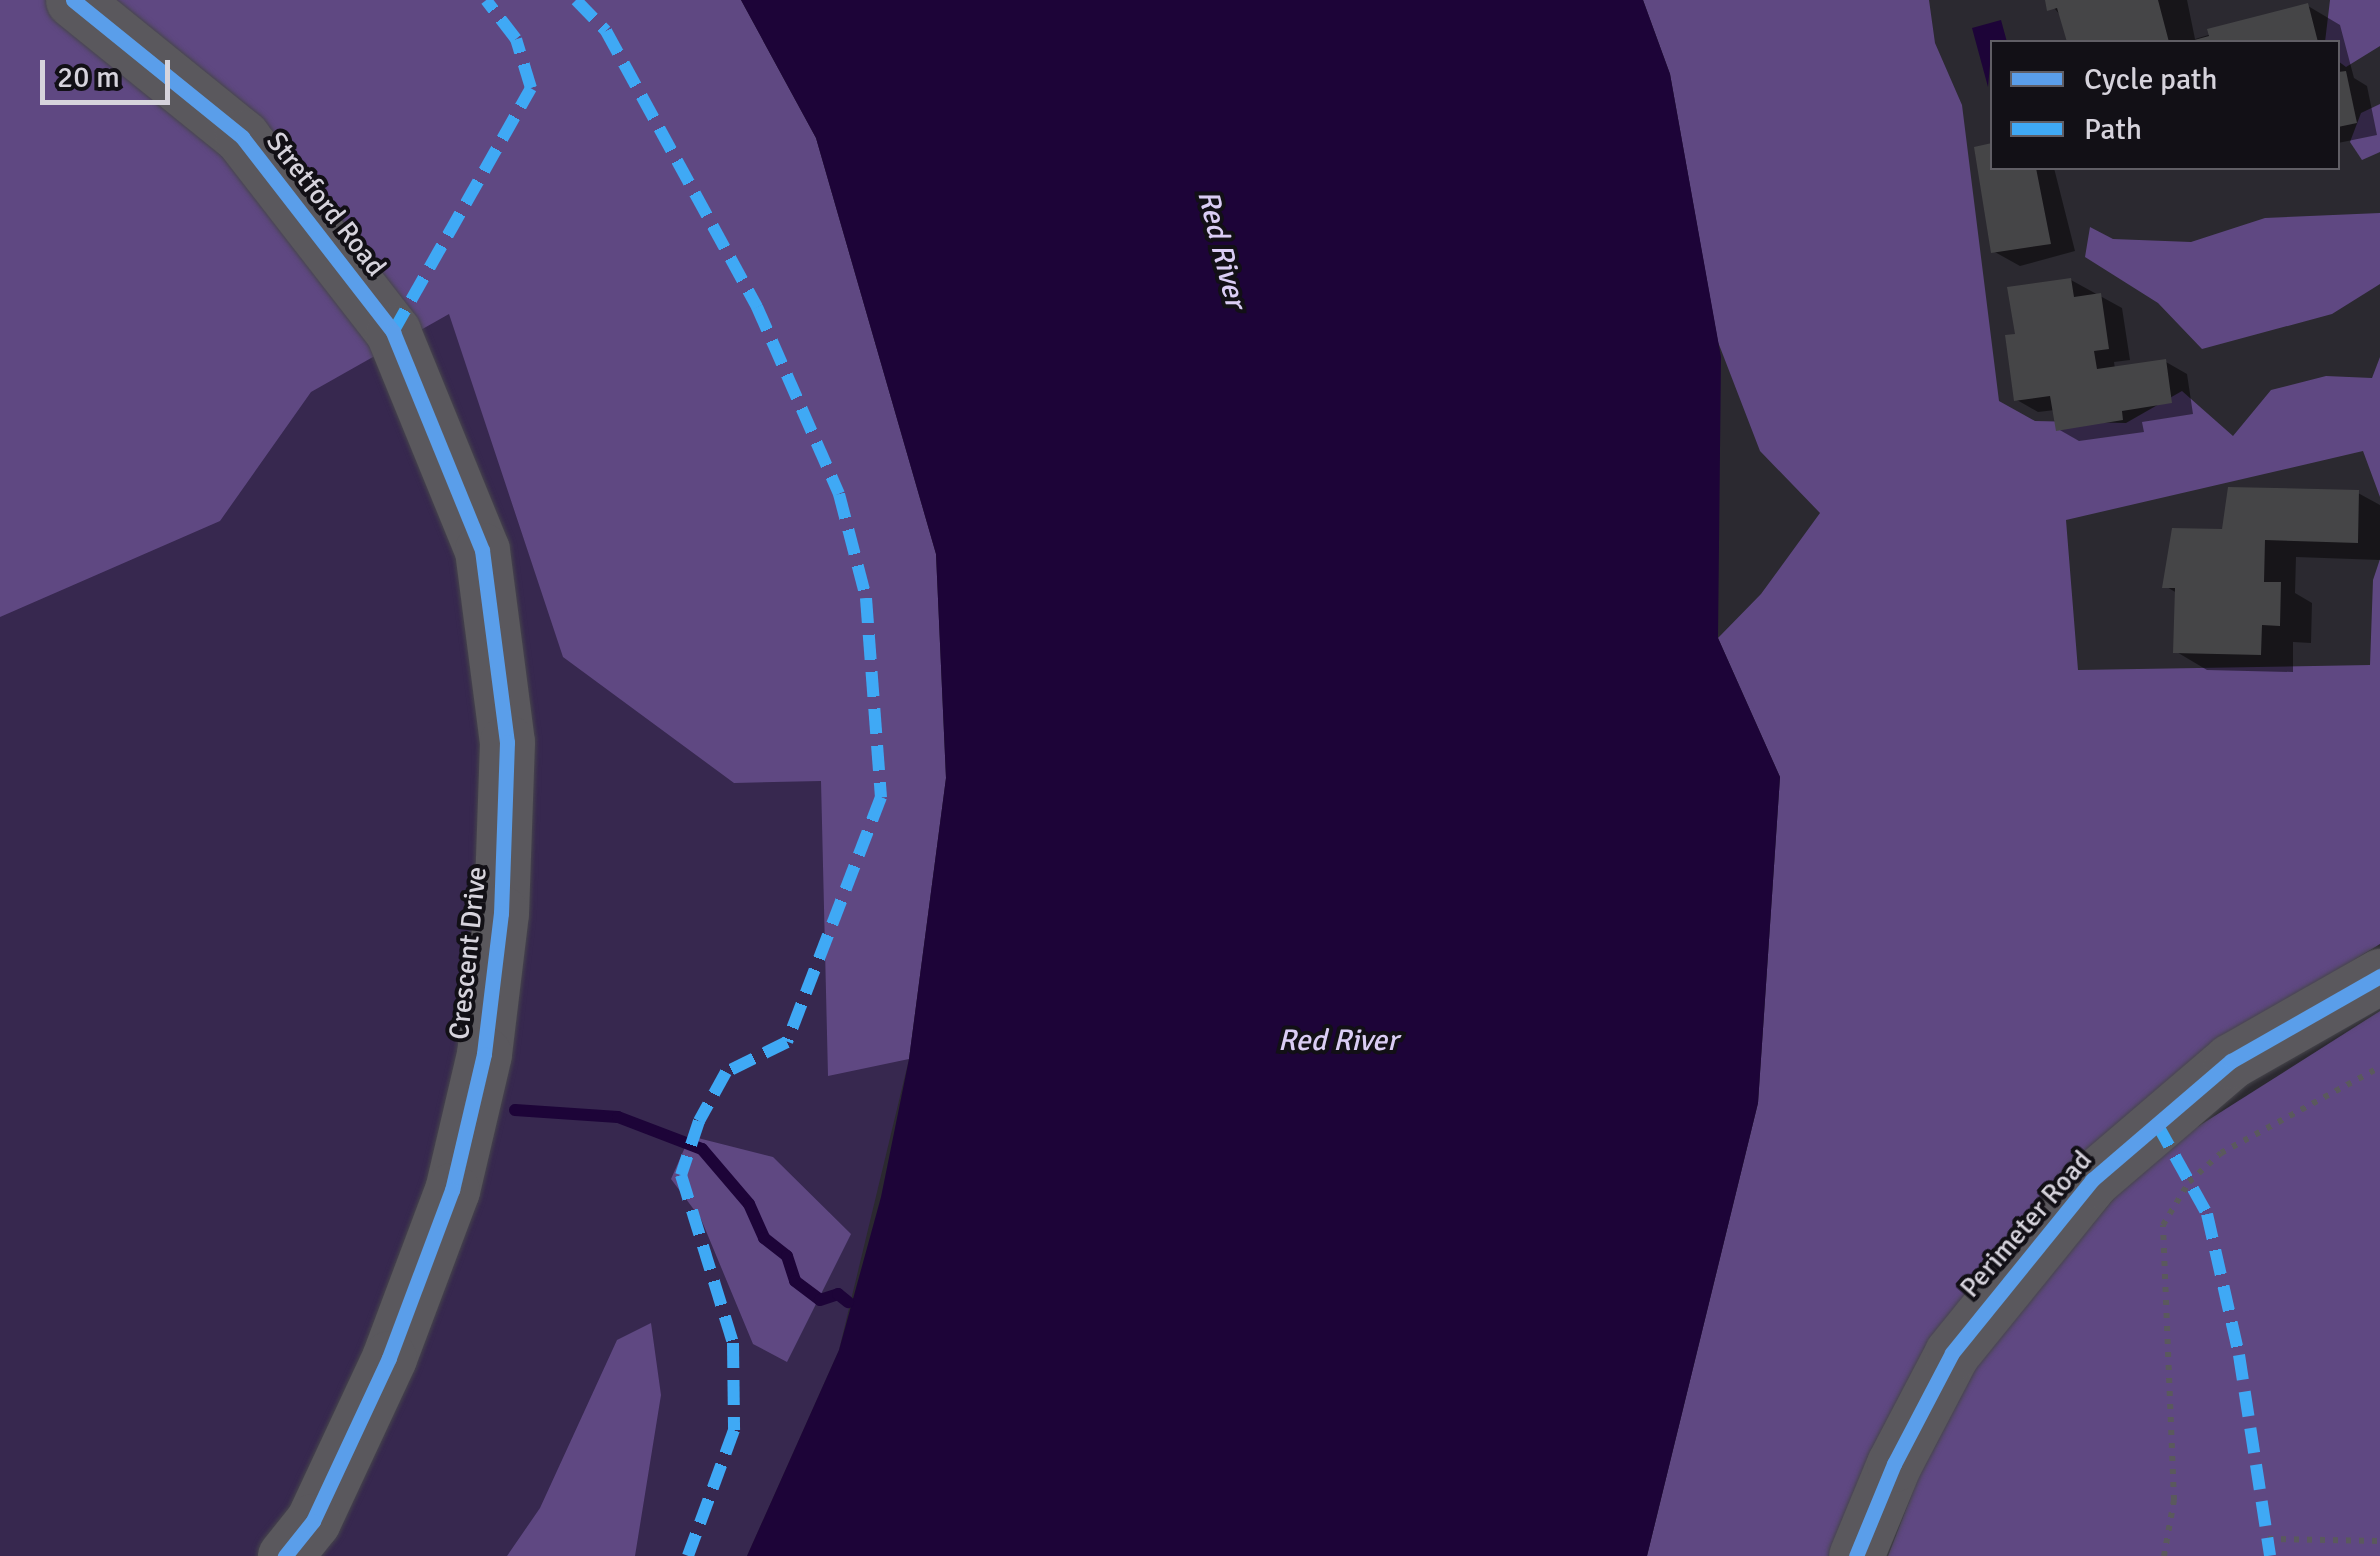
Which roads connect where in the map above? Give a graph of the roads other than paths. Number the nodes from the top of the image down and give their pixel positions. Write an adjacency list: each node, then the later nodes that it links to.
1 (73, 0): 2 (street, Stretford Road)
2 (393, 332): 4 (street, Crescent Drive)
3 (2380, 976): 5 (street, Perimeter Road)
4 (284, 1556)
5 (1856, 1556)

